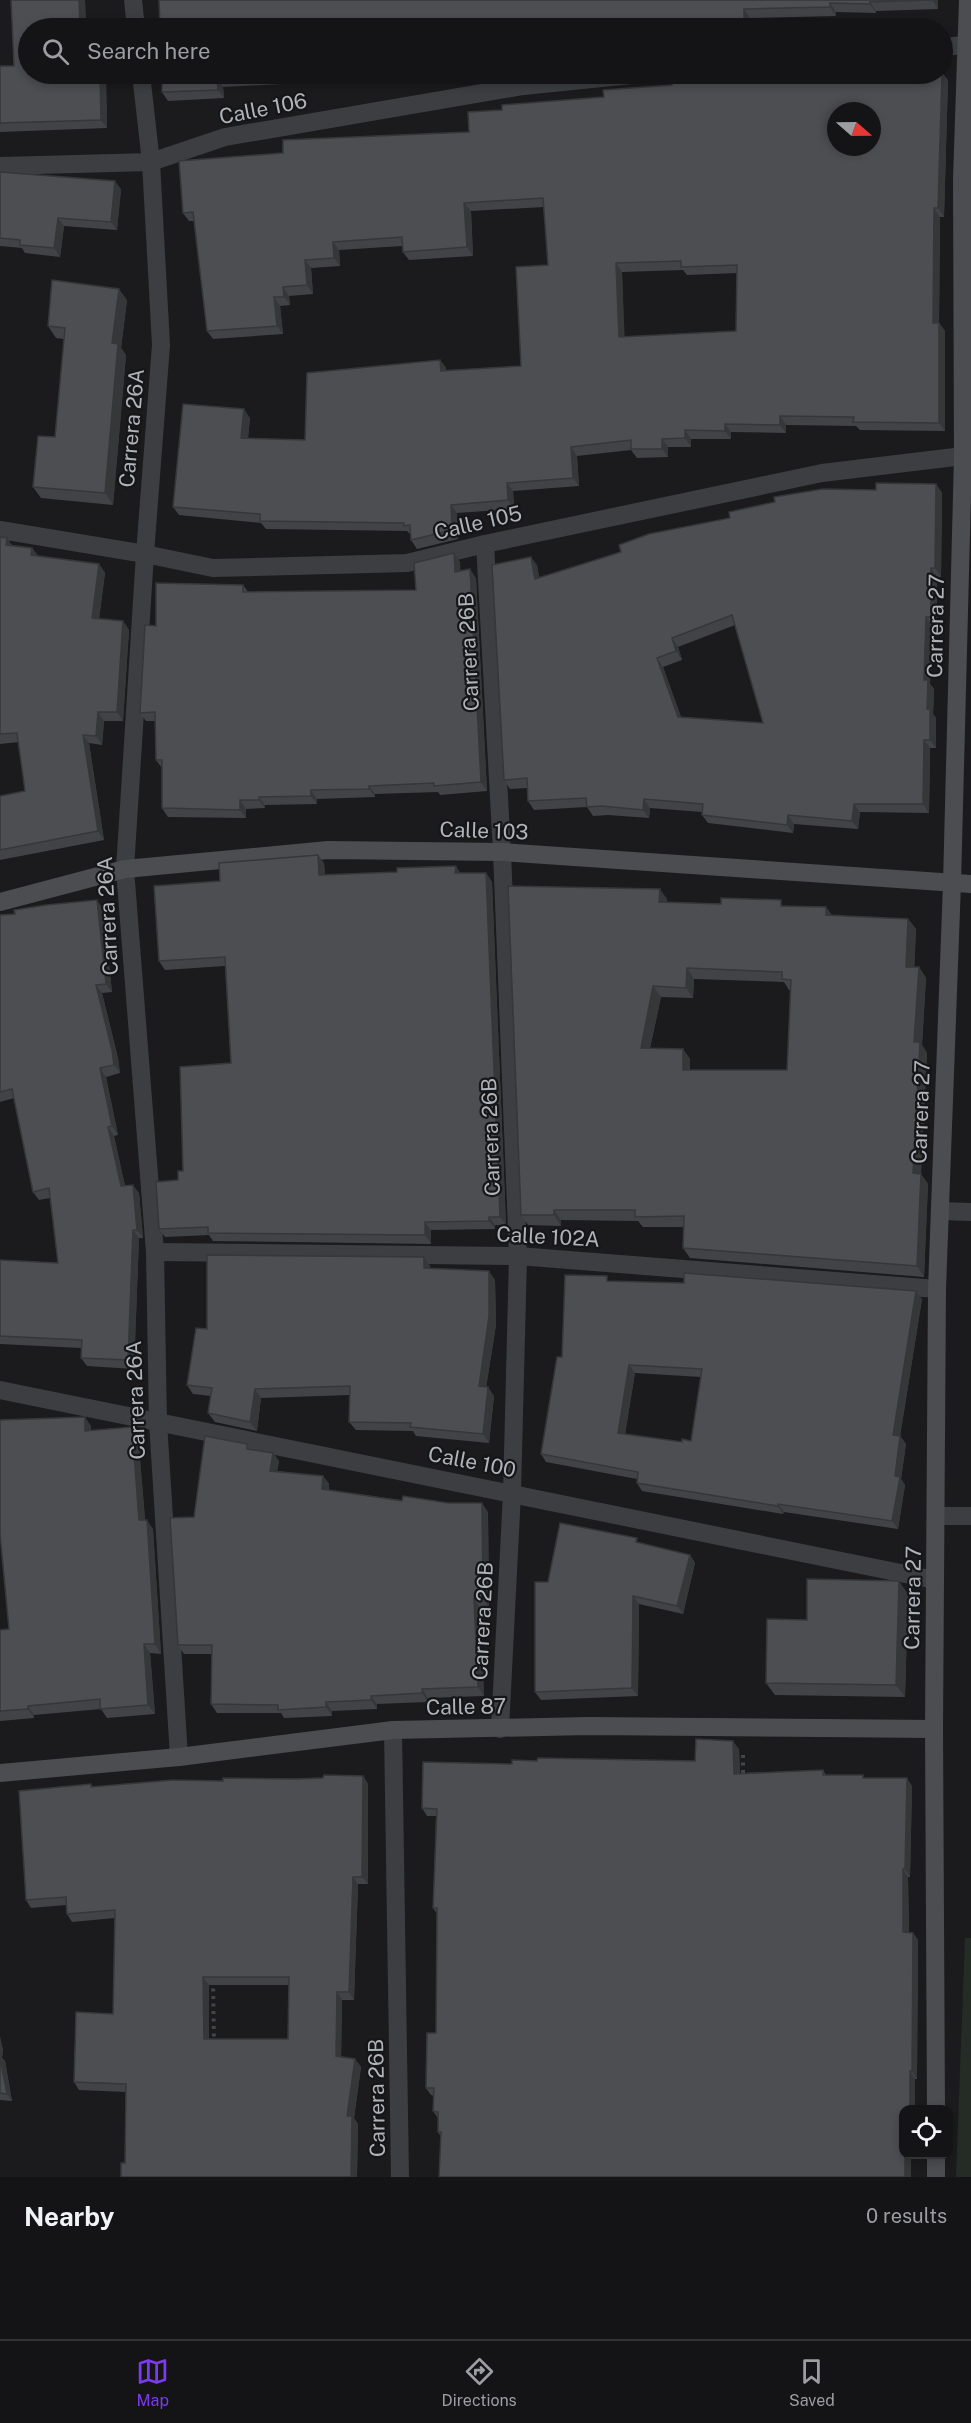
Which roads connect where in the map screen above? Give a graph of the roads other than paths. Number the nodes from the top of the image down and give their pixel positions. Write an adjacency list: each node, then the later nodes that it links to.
1 (133, 0): 3 (street)
2 (968, 0): 4 (street, Carrera 27)
3 (135, 18)
4 (966, 45): 5 (street); 8 (street, Carrera 27)
5 (953, 46)
6 (142, 84): 9 (street, Carrera 26A)
7 (543, 84): 9 (street, Calle 106)
8 (968, 116): 11 (street, Carrera 27)
9 (152, 162): 10 (street, Calle 106); 15 (street, Carrera 26A)
10 (0, 166)
11 (966, 179): 12 (street, Carrera 27)
12 (963, 456): 14 (street, Calle 105); 16 (street, Carrera 27)
13 (0, 530): 15 (street, Calle 105)
14 (485, 544): 15 (street, Calle 105); 17 (street, Carrera 26B)
15 (145, 554): 18 (street, Carrera 26A)
16 (964, 668): 19 (street, Carrera 27)
17 (502, 852): 18 (street, Calle 103); 19 (street, Calle 103); 25 (street, Carrera 26B)
18 (125, 869): 21 (street, Calle 103); 24 (street, Carrera 26A)
19 (952, 883): 20 (street, Calle 103); 22 (street, Carrera 27)
20 (971, 884)
21 (0, 902)
22 (940, 1211): 23 (street); 26 (street, Carrera 27)
23 (971, 1212)
24 (155, 1252): 25 (street, Calle 102A); 28 (street, Carrera 26A)
25 (518, 1256): 26 (street, Calle 102A); 29 (street, Carrera 26B)
26 (937, 1289): 30 (street, Carrera 27)
27 (0, 1390): 28 (street, Calle 100)
28 (159, 1422): 29 (street, Calle 100); 36 (street, Carrera 26A)
29 (512, 1493): 32 (street, Calle 100); 33 (street, Carrera 26B)
30 (937, 1516): 31 (street); 32 (street, Carrera 27)
31 (971, 1516)
32 (935, 1580): 34 (street, Carrera 27)
33 (500, 1729): 34 (street, Calle 87); 35 (street, Calle 87)
34 (934, 1729): 38 (street, Carrera 27)
35 (393, 1730): 36 (street, Calle 87); 40 (street, Carrera 26B)
36 (179, 1757): 37 (street, Calle 87)
37 (0, 1773)
38 (936, 2105)
39 (936, 2159): 41 (street)
40 (400, 2177)
41 (936, 2177)

